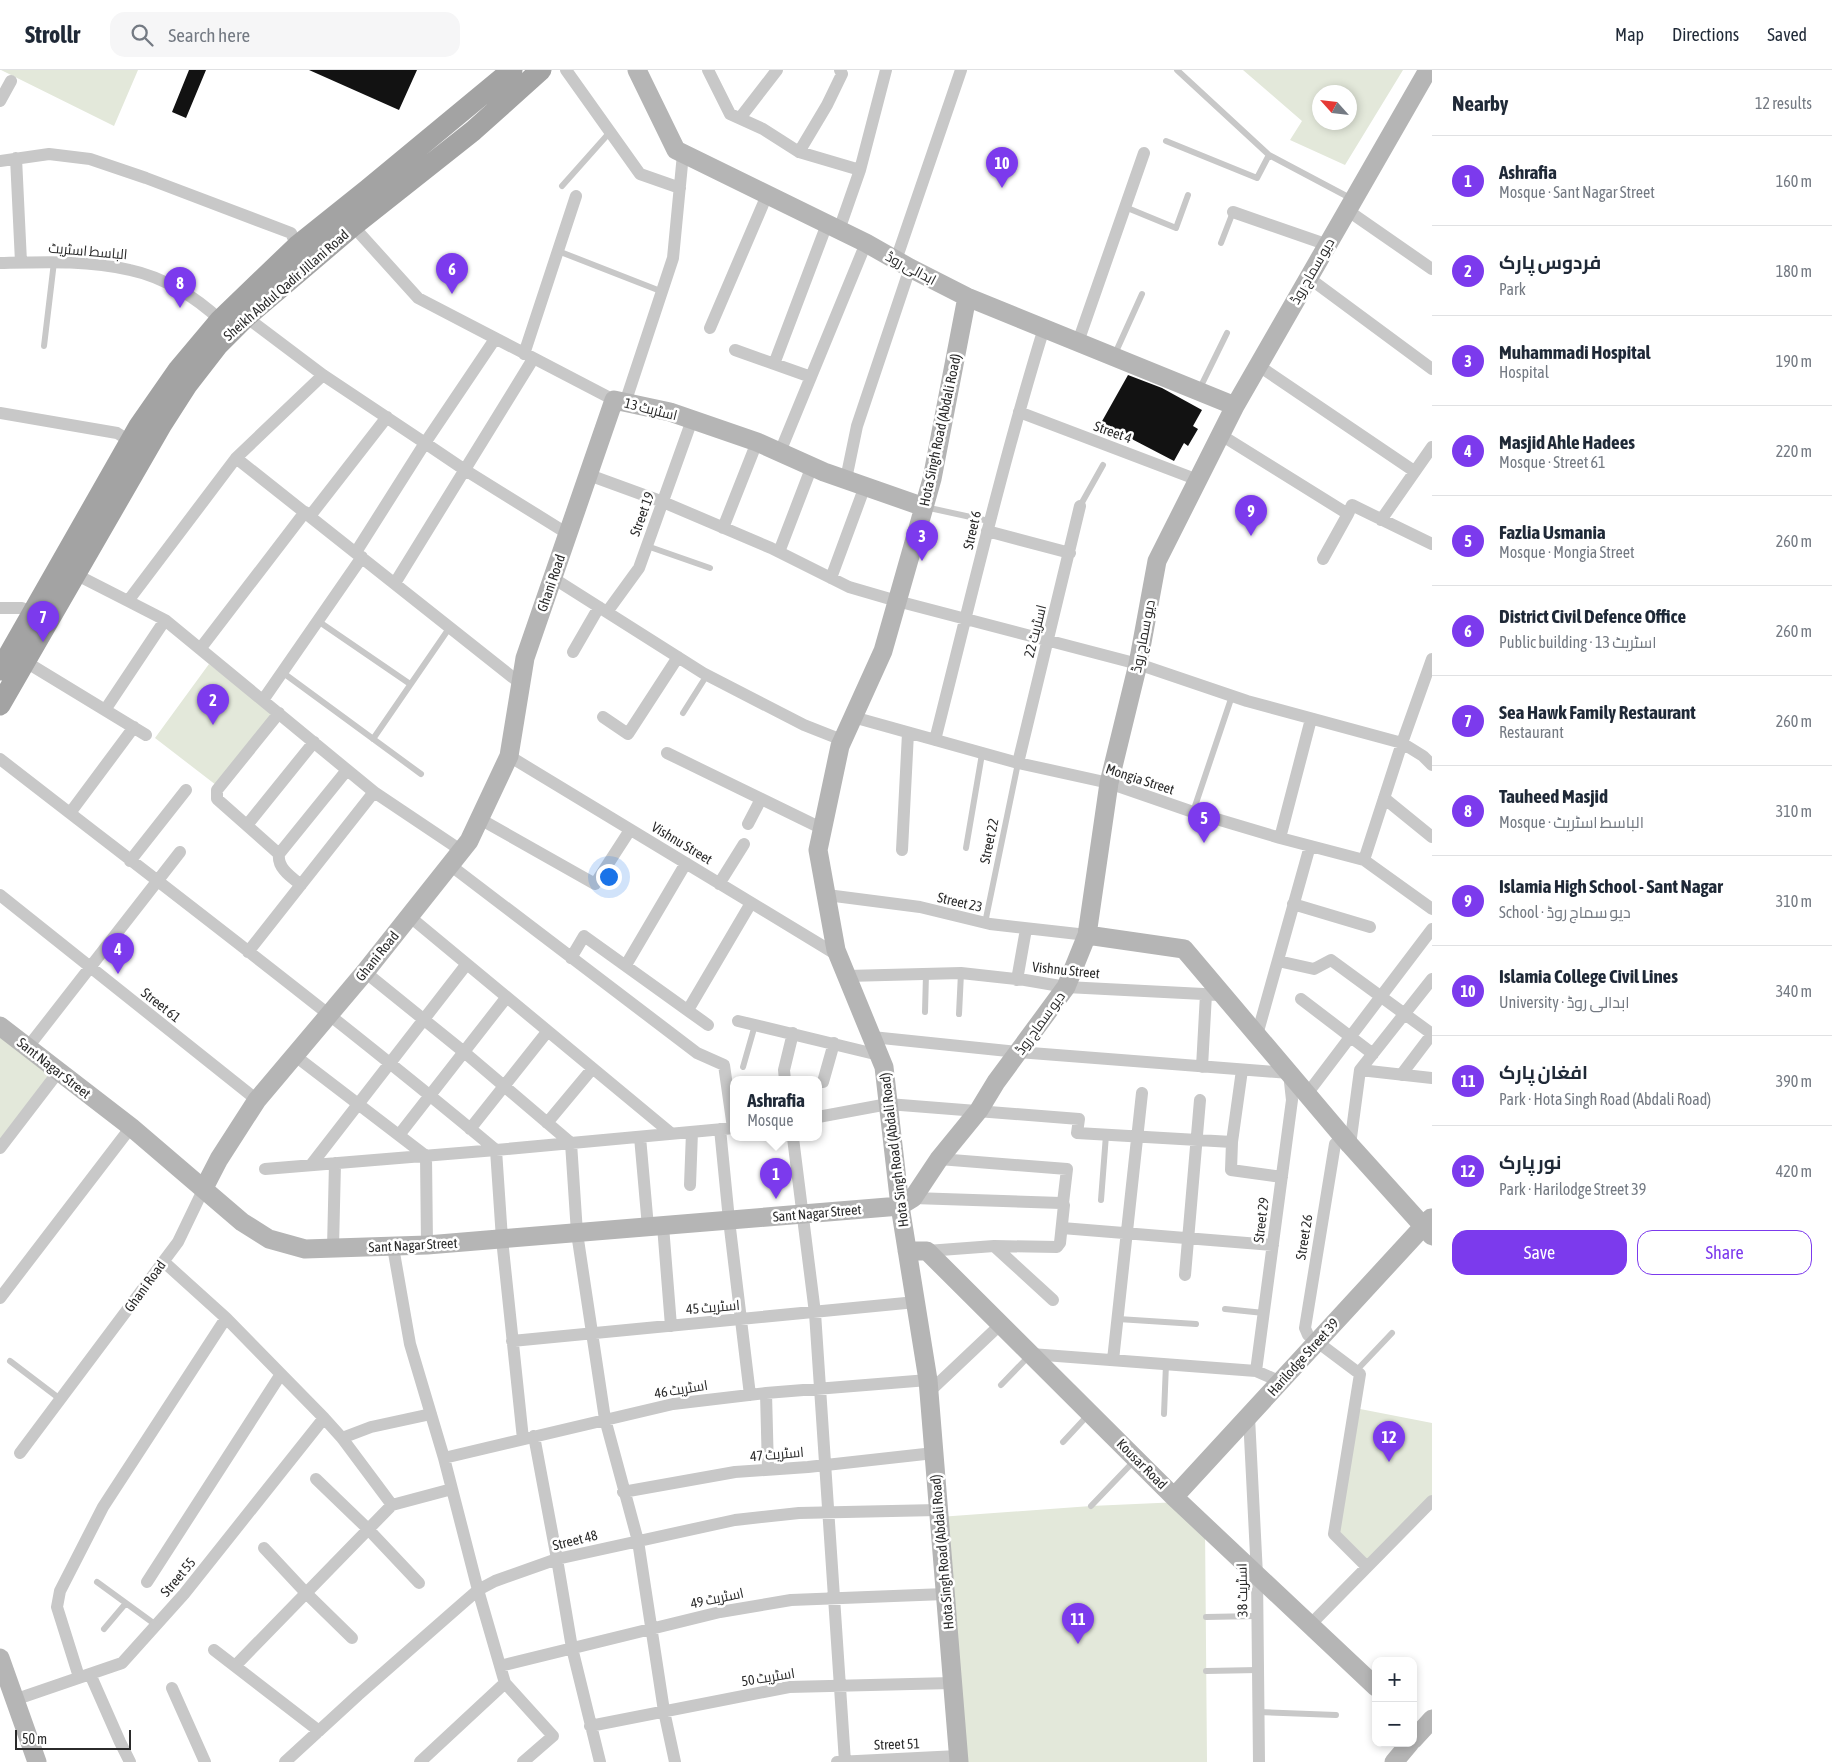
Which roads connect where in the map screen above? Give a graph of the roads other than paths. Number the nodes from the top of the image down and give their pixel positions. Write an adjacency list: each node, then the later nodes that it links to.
1 (512, 70): 37 (main road, Sheikh Abdul Qadir Jillani Road)
2 (541, 70): 32 (main road, Sheikh Abdul Qadir Jillani Road)
3 (566, 70): 15 (street)
4 (636, 70): 18 (street, ابدالی روڈ)
5 (708, 70): 14 (street)
6 (777, 70): 14 (street)
7 (840, 70): 17 (street)
8 (886, 70): 23 (street)
9 (961, 70): 42 (street)
10 (1177, 70): 20 (lane)
11 (1428, 70): 29 (street, دیو سماج روڈ)
12 (11, 80): 13 (street)
13 (0, 101)
14 (740, 118): 17 (street)
15 (610, 132): 24 (lane); 25 (street)
16 (1166, 141): 20 (lane)
17 (799, 152): 23 (street)
18 (683, 154): 25 (street); 26 (street, ابدالی روڈ)
19 (1144, 154): 30 (street)
20 (1269, 154): 29 (lane)
21 (16, 158): 22 (street); 37 (street); 39 (street)
22 (0, 160)
23 (860, 170): 33 (street)
24 (562, 186)
25 (680, 188): 45 (street)
26 (767, 195): 33 (street, ابدالی روڈ); 50 (street)
27 (1188, 195): 30 (lane)
28 (576, 196): 38 (street)
29 (1350, 205): 36 (street, دیو سماج روڈ); 43 (street)
30 (1125, 207): 54 (street)
31 (1233, 212): 35 (lane); 36 (street)
32 (353, 226): 48 (main road, Sheikh Abdul Qadir Jillani Road); 53 (street, اسٹریٹ 13)
33 (833, 227): 34 (street, ابدالی روڈ); 59 (street)
34 (866, 243): 42 (street, ابدالی روڈ); 63 (street)
35 (1221, 243)
36 (1328, 245): 44 (street, دیو سماج روڈ)
37 (297, 246): 49 (main road, Sheikh Abdul Qadir Jillani Road)
38 (558, 251): 45 (lane); 57 (street)
39 (21, 262): 40 (street, الباسط اسٹریٹ); 41 (street, الباسط اسٹریٹ)
40 (54, 262): 49 (street, الباسط اسٹریٹ); 55 (lane)
41 (0, 263)
42 (903, 264): 47 (street, ابدالی روڈ); 83 (street)
43 (1432, 269)
44 (1309, 278): 60 (street, دیو سماج روڈ); 61 (street)
45 (663, 292): 65 (street)
46 (1142, 294): 58 (lane)
47 (967, 297): 51 (street, ابدالی روڈ); 88 (street, Hota Singh Road (Abdali Road))
48 (246, 317): 62 (street); 102 (main road, Sheikh Abdul Qadir Jillani Road)
49 (220, 320): 72 (main road, Sheikh Abdul Qadir Jillani Road)
50 (710, 328)
51 (1044, 328): 54 (street, ابدالی روڈ); 67 (street, Street 6)
52 (1227, 334): 64 (lane)
53 (495, 340): 57 (street, اسٹریٹ 13); 74 (street)
54 (1078, 342): 58 (street, ابدالی روڈ)
55 (44, 346)
56 (735, 350): 59 (street)
57 (528, 356): 65 (street, اسٹریٹ 13); 80 (street)
58 (1114, 357): 64 (street, ابدالی روڈ)
59 (774, 364): 63 (street)
60 (1259, 366): 66 (street, دیو سماج روڈ); 81 (street)
61 (1432, 369)
62 (323, 374): 69 (street); 77 (street)
63 (811, 377): 76 (street)
64 (1198, 391): 66 (street, ابدالی روڈ)
65 (620, 401): 70 (street, اسٹریٹ 13); 82 (street, Ghani Road)
66 (1235, 406): 71 (street, دیو سماج روڈ)
67 (1019, 412): 84 (street, Street 4); 92 (street, Street 6)
68 (0, 413): 72 (street)
69 (387, 417): 74 (street); 89 (street)
70 (692, 420): 73 (street, اسٹریٹ 13); 86 (street, Street 19)
71 (1221, 435): 84 (street, دیو سماج روڈ); 90 (street)
72 (130, 441): 110 (main road, Sheikh Abdul Qadir Jillani Road)
73 (757, 442): 76 (street, اسٹریٹ 13); 93 (street)
74 (425, 444): 80 (street); 99 (street)
75 (1432, 446): 81 (street)
76 (780, 452): 79 (street, اسٹریٹ 13)
77 (236, 458): 89 (street); 106 (street)
78 (1103, 465): 87 (lane)
79 (812, 466): 83 (street, اسٹریٹ 13); 97 (street)
80 (465, 470): 94 (street); 105 (street)
81 (1414, 472): 91 (street)
82 (588, 475): 86 (street); 94 (street, Ghani Road)
83 (846, 479): 85 (street, اسٹریٹ 13)
84 (1198, 480): 121 (street, دیو سماج روڈ)
85 (865, 486): 88 (street, اسٹریٹ 13); 104 (street)
86 (663, 502): 93 (street); 96 (street, Street 19)
87 (1080, 506): 98 (street, اسٹریٹ 22)
88 (924, 507): 92 (lane, اسٹریٹ 13); 107 (street, Hota Singh Road (Abdali Road))
89 (308, 514): 99 (street); 116 (street)
90 (1348, 514): 91 (street); 100 (street)
91 (1381, 520): 95 (street)
92 (988, 526): 98 (street); 111 (street, Street 6)
93 (723, 528): 97 (street)
94 (568, 534): 103 (street, Ghani Road)
95 (1432, 544)
96 (647, 546): 101 (lane); 109 (street, Street 19)
97 (779, 552): 104 (street)
98 (1070, 553): 115 (street, اسٹریٹ 22)
99 (359, 554): 105 (street); 113 (street)
100 (1323, 559)
101 (710, 568)
102 (75, 574): 106 (street); 120 (main road, Sheikh Abdul Qadir Jillani Road)
103 (553, 578): 109 (street); 126 (street, Ghani Road)
104 (830, 578): 107 (street)
105 (395, 583): 114 (street)
106 (128, 601): 112 (street)
107 (897, 602): 111 (street); 134 (street, Hota Singh Road (Abdali Road))
108 (0, 608): 110 (street)
109 (603, 610): 117 (street, Street 19); 118 (street)
110 (32, 612): 122 (main road, Sheikh Abdul Qadir Jillani Road)
111 (966, 619): 115 (street); 141 (street, Street 6)
112 (164, 620): 116 (street); 130 (street)
113 (318, 621): 123 (street); 125 (lane)
114 (450, 627): 125 (lane); 126 (street)
115 (1048, 640): 121 (street); 148 (street, اسٹریٹ 22)
116 (200, 648): 128 (street)
117 (573, 652)
118 (678, 657): 124 (street); 133 (street)
119 (1432, 659): 143 (street)
120 (26, 662): 129 (main road, Sheikh Abdul Qadir Jillani Road); 130 (street)
121 (1138, 664): 127 (street); 152 (street, دیو سماج روڈ)
122 (0, 670)
123 (282, 672): 128 (street); 139 (lane)
124 (707, 675): 132 (lane); 140 (street)
125 (410, 684): 139 (lane)
126 (521, 684): 146 (street, Ghani Road)
127 (1232, 696): 135 (street); 157 (lane)
128 (263, 700): 131 (street)
129 (0, 706)
130 (105, 710): 136 (street)
131 (279, 713): 142 (street); 161 (street)
132 (683, 713)
133 (603, 717)
134 (853, 717): 137 (street, Mongia Street); 140 (street, Hota Singh Road (Abdali Road))
135 (1311, 719): 143 (street); 165 (street)
136 (134, 727): 138 (street); 158 (street)
137 (908, 733): 141 (street, Mongia Street); 169 (street)
138 (146, 735)
139 (373, 739): 151 (lane)
140 (842, 740): 162 (street, Hota Singh Road (Abdali Road))
141 (935, 740): 145 (street, Mongia Street)
142 (314, 742): 150 (street); 161 (street)
143 (1402, 743): 149 (street); 156 (street)
144 (667, 753): 155 (street)
145 (982, 754): 148 (street, Mongia Street); 168 (lane)
146 (509, 756): 159 (street, Ghani Road); 163 (street, Vishnu Street)
147 (0, 759): 158 (street)
148 (1018, 764): 152 (street, Mongia Street); 185 (lane, Street 22)
149 (1432, 765)
150 (347, 770): 154 (street); 171 (street)
151 (421, 774)
152 (1109, 783): 157 (street, Mongia Street); 189 (street, دیو سماج روڈ)
153 (186, 790): 174 (street)
154 (374, 792): 172 (street); 178 (street)
155 (761, 798): 160 (street); 162 (street)
156 (1384, 798): 164 (street); 173 (street)
157 (1193, 812): 165 (street, Mongia Street)
158 (70, 813): 174 (street)
159 (480, 819): 163 (street); 172 (street, Ghani Road)
160 (748, 824)
161 (247, 825): 171 (street)
162 (823, 829): 180 (street, Hota Singh Road (Abdali Road))
163 (630, 830): 175 (street, Vishnu Street)
164 (1432, 837)
165 (1280, 838): 167 (street, Mongia Street)
166 (744, 844): 177 (street)
167 (1310, 846): 173 (street, Mongia Street); 182 (street)
168 (966, 848)
169 (902, 850)
170 (180, 852): 176 (street)
171 (279, 854): 178 (street)
172 (456, 858): 184 (street, Ghani Road); 192 (street)
173 (1364, 860): 183 (street, Mongia Street)
174 (130, 861): 176 (street)
175 (686, 863): 177 (street, Vishnu Street); 195 (street)
176 (157, 882): 190 (street); 196 (street)
177 (719, 884): 181 (street, Vishnu Street)
178 (300, 885): 190 (street)
179 (0, 895): 196 (street, Street 61)
180 (826, 895): 185 (street, Street 23); 191 (street, Hota Singh Road (Abdali Road))
181 (751, 903): 191 (street, Vishnu Street); 208 (street)
182 (1294, 904): 186 (street); 193 (street)
183 (1432, 909)
184 (409, 916): 194 (street); 197 (street, Ghani Road)
185 (985, 923): 187 (street, Street 23)
186 (1370, 927)
187 (1026, 929): 189 (street, Street 23); 202 (street)
188 (1432, 929): 205 (street)
189 (1087, 935): 203 (street, دیو سماج روڈ); 204 (street)
190 (248, 952): 211 (street)
191 (839, 956): 200 (street, Hota Singh Road (Abdali Road))
192 (570, 958): 195 (street); 255 (street)
193 (1278, 961): 205 (street); 221 (street)
194 (466, 965): 206 (street); 213 (street)
195 (626, 965): 208 (street)
196 (90, 968): 225 (street); 247 (street, Street 61)
197 (365, 972): 211 (street, Ghani Road); 213 (street)
198 (926, 974): 199 (street, Vishnu Street); 200 (street, Vishnu Street); 209 (lane)
199 (961, 974): 202 (street, Vishnu Street); 212 (lane)
200 (847, 976): 222 (street, Hota Singh Road (Abdali Road))
201 (1432, 979): 210 (street)
202 (1017, 980): 203 (street, Vishnu Street)
203 (1066, 988): 204 (street, Vishnu Street); 227 (street, دیو سماج روڈ)
204 (1215, 995): 221 (street); 233 (street)
205 (1381, 996): 210 (street); 223 (street)
206 (506, 998): 218 (street); 226 (street)
207 (1301, 999): 223 (street)
208 (688, 1010): 215 (street)
209 (925, 1012)
210 (1404, 1013): 220 (street); 229 (street)
211 (329, 1014): 230 (street, Ghani Road); 231 (street)
212 (959, 1014)
213 (423, 1019): 226 (street); 231 (street)
214 (738, 1021): 216 (street)
215 (708, 1025)
216 (755, 1025): 219 (street); 232 (lane)
217 (0, 1026): 225 (street, Sant Nagar Street)
218 (547, 1032): 234 (street); 243 (street)
219 (793, 1033): 224 (street); 240 (street)
220 (1432, 1034): 239 (street)
221 (1257, 1035): 238 (street)
222 (872, 1037): 227 (street); 228 (street, Hota Singh Road (Abdali Road))
223 (1350, 1037): 229 (street); 246 (street)
224 (834, 1043): 228 (street); 242 (street)
225 (28, 1047): 237 (street, Sant Nagar Street)
226 (464, 1052): 243 (street); 245 (street)
227 (1018, 1052): 233 (street); 251 (street, دیو سماج روڈ)
228 (879, 1054): 250 (street, Hota Singh Road (Abdali Road))
229 (1373, 1054): 236 (street)
230 (294, 1055): 247 (street, Ghani Road); 249 (street)
231 (390, 1062): 245 (street); 249 (street)
232 (743, 1066)
233 (1202, 1067): 235 (street)
234 (592, 1069): 253 (street); 258 (street)
235 (1242, 1070): 238 (street); 266 (street)
236 (1360, 1070): 239 (street); 265 (street)
237 (59, 1071): 254 (street, Sant Nagar Street); 268 (street)
238 (1289, 1074): 246 (street); 275 (street, Street 29)
239 (1401, 1074): 241 (street)
240 (785, 1076)
241 (1432, 1078)
242 (823, 1082)
243 (504, 1086): 253 (street); 256 (street)
244 (1142, 1093): 262 (street)
245 (430, 1094): 256 (street); 259 (street)
246 (1307, 1094): 265 (street)
247 (257, 1100): 277 (street, Ghani Road)
248 (1200, 1100): 263 (street)
249 (358, 1104): 259 (street); 273 (street)
250 (888, 1104): 251 (street); 252 (street); 279 (street, Hota Singh Road (Abdali Road))
251 (979, 1110): 260 (street); 271 (street, دیو سماج روڈ)
252 (822, 1116)
253 (547, 1123): 267 (street)
254 (131, 1126): 277 (street, Sant Nagar Street); 299 (street)
255 (729, 1128): 257 (street); 282 (street)
256 (470, 1129): 269 (street)
257 (692, 1132): 258 (street); 276 (street)
258 (672, 1134): 261 (street)
259 (399, 1135): 270 (street)
260 (1106, 1135): 262 (street); 278 (lane)
261 (640, 1137): 267 (street); 284 (street)
262 (1138, 1137): 263 (street); 287 (street)
263 (1197, 1140): 266 (street); 288 (street)
264 (793, 1141): 281 (street)
265 (1347, 1141): 283 (street); 314 (street, Street 26)
266 (1232, 1142): 275 (street)
267 (571, 1143): 269 (street); 286 (street)
268 (1, 1145)
269 (496, 1150): 270 (street); 289 (street)
270 (426, 1156): 272 (street); 290 (street)
271 (939, 1159): 279 (street, دیو سماج روڈ); 280 (street)
272 (335, 1163): 273 (street); 294 (street)
273 (312, 1165): 274 (street)
274 (265, 1169)
275 (1282, 1176): 291 (street, Street 29)
276 (690, 1185)
277 (204, 1188): 294 (street, Sant Nagar Street); 297 (street, Ghani Road)
278 (1101, 1200)
279 (906, 1202): 280 (street); 281 (street, Sant Nagar Street); 296 (street, Hota Singh Road (Abdali Road))
280 (1063, 1204): 285 (street)
281 (804, 1214): 282 (street, Sant Nagar Street); 303 (street)
282 (729, 1220): 284 (street, Sant Nagar Street); 307 (street)
283 (1429, 1226): 314 (street, Harilodge Street 39)
284 (655, 1227): 286 (street, Sant Nagar Street); 310 (street)
285 (1062, 1228): 287 (street); 292 (street)
286 (577, 1233): 289 (street, Sant Nagar Street); 311 (street)
287 (1128, 1234): 288 (street); 306 (street)
288 (1188, 1238): 291 (street); 298 (street)
289 (502, 1239): 290 (street, Sant Nagar Street); 313 (street)
290 (427, 1245): 293 (street, Sant Nagar Street)
291 (1273, 1245): 304 (street, Street 29)
292 (994, 1246): 295 (street); 300 (street)
293 (393, 1247): 294 (street, Sant Nagar Street); 330 (street)
294 (333, 1248)
295 (928, 1250): 296 (street); 308 (street, Kousar Road)
296 (907, 1251): 301 (street, Hota Singh Road (Abdali Road))
297 (164, 1262): 305 (street); 328 (street, Ghani Road)
298 (1185, 1275)
299 (0, 1298)
300 (1054, 1300)
301 (916, 1302): 303 (street, اسٹریٹ 45); 324 (street, Hota Singh Road (Abdali Road))
302 (1225, 1309): 304 (lane)
303 (815, 1313): 307 (street, اسٹریٹ 45); 325 (street)
304 (1264, 1313): 319 (street, Street 29)
305 (226, 1318): 321 (street); 381 (street)
306 (1118, 1318): 309 (lane); 316 (street)
307 (740, 1320): 310 (street, اسٹریٹ 45); 327 (street)
308 (1001, 1324): 315 (street, Kousar Road); 324 (street)
309 (1196, 1324)
310 (671, 1326): 311 (street, اسٹریٹ 45)
311 (592, 1333): 313 (street, اسٹریٹ 45); 334 (street)
312 (1392, 1333): 320 (lane)
313 (512, 1341): 336 (street)
314 (1317, 1341): 320 (street); 322 (street, Harilodge Street 39)
315 (1031, 1354): 316 (street); 323 (lane); 329 (street, Kousar Road)
316 (1114, 1360): 318 (street)
317 (10, 1361): 328 (lane)
318 (1166, 1364): 319 (street); 331 (lane)
319 (1256, 1371): 322 (street)
320 (1356, 1371): 357 (street)
321 (281, 1374): 333 (street); 360 (street)
322 (1281, 1382): 332 (street, Harilodge Street 39)
323 (1001, 1385)
324 (928, 1386): 325 (street, اسٹریٹ 46); 339 (street, Hota Singh Road (Abdali Road))
325 (819, 1389): 326 (street, اسٹریٹ 46); 342 (street)
326 (766, 1393): 327 (street, اسٹریٹ 46); 343 (street)
327 (750, 1395): 334 (street, اسٹریٹ 46)
328 (60, 1399): 338 (street, Ghani Road)
329 (1090, 1413): 337 (lane); 341 (street, Kousar Road)
330 (431, 1414): 335 (street); 340 (street)
331 (1164, 1414)
332 (1249, 1417): 347 (street, Harilodge Street 39); 358 (street, اسٹریٹ 38)
333 (324, 1418): 335 (street); 369 (street, Street 55)
334 (605, 1420): 336 (street, اسٹریٹ 46); 346 (street)
335 (342, 1438): 349 (street)
336 (528, 1438): 340 (street, اسٹریٹ 46); 356 (street)
337 (1062, 1442)
338 (20, 1453)
339 (934, 1453): 342 (street, اسٹریٹ 47); 351 (street, Hota Singh Road (Abdali Road))
340 (444, 1458): 345 (street)
341 (1137, 1459): 347 (street, Kousar Road); 350 (lane)
342 (825, 1465): 343 (street, اسٹریٹ 47); 352 (street)
343 (768, 1470): 346 (street, اسٹریٹ 47)
344 (316, 1479): 353 (street)
345 (452, 1489): 349 (street); 362 (street)
346 (623, 1492): 354 (street)
347 (1174, 1497): 358 (street, Kousar Road)
348 (1432, 1502): 357 (street)
349 (392, 1505): 353 (street)
350 (1091, 1506)
351 (938, 1510): 352 (street, Street 48); 364 (street, Hota Singh Road (Abdali Road))
352 (828, 1513): 354 (street, Street 48); 365 (street)
353 (368, 1529): 361 (street); 363 (street)
354 (638, 1541): 356 (street, Street 48); 372 (street)
355 (264, 1548): 363 (street)
356 (557, 1559): 362 (street, Street 48); 374 (street)
357 (1367, 1568): 370 (street)
358 (1257, 1575): 367 (street, اسٹریٹ 38); 370 (street, Kousar Road)
359 (98, 1582): 366 (lane)
360 (147, 1582)
361 (419, 1583)
362 (478, 1590): 378 (street); 392 (street, Street 48)
363 (306, 1593): 373 (street); 377 (street)
364 (945, 1594): 365 (street, اسٹریٹ 49); 383 (street, Hota Singh Road (Abdali Road))
365 (834, 1598): 372 (street, اسٹریٹ 49); 385 (street)
366 (126, 1603): 369 (lane); 371 (lane)
367 (1257, 1616): 368 (lane); 380 (street, اسٹریٹ 38)
368 (1206, 1617)
369 (156, 1625): 381 (street, Street 55)
370 (1310, 1625): 384 (street, Kousar Road)
371 (104, 1629)
372 (651, 1629): 374 (street, اسٹریٹ 49); 388 (street)
373 (352, 1638)
374 (572, 1648): 378 (street, اسٹریٹ 49); 391 (street)
375 (214, 1650): 377 (street)
376 (0, 1658): 387 (street)
377 (235, 1666): 392 (street)
378 (500, 1666): 382 (street)
379 (1206, 1670): 380 (lane)
380 (1258, 1670): 389 (street, اسٹریٹ 38)
381 (84, 1676): 387 (street, Street 55); 396 (street)
382 (505, 1683): 399 (street); 400 (street)
383 (952, 1683): 385 (street, اسٹریٹ 50); 394 (street, Hota Singh Road (Abdali Road))
384 (1372, 1683)
385 (840, 1684): 388 (street, اسٹریٹ 50); 404 (street)
386 (172, 1688): 397 (street)
387 (14, 1700): 395 (street)
388 (664, 1711): 391 (street, اسٹریٹ 50); 402 (street)
389 (1258, 1712): 390 (lane); 405 (street, اسٹریٹ 38)
390 (1336, 1715)
391 (590, 1726): 401 (street)
392 (319, 1731): 398 (street, Street 48)
393 (1420, 1733): 406 (street)
394 (959, 1759): 404 (street, Street 51)
395 (37, 1762)
396 (130, 1762)
397 (206, 1762)
398 (286, 1762)
399 (420, 1762)
400 (523, 1762)
401 (600, 1762)
402 (675, 1762)
403 (837, 1762): 404 (street, Street 51)
404 (845, 1762)
405 (1259, 1762)
406 (1394, 1762)

